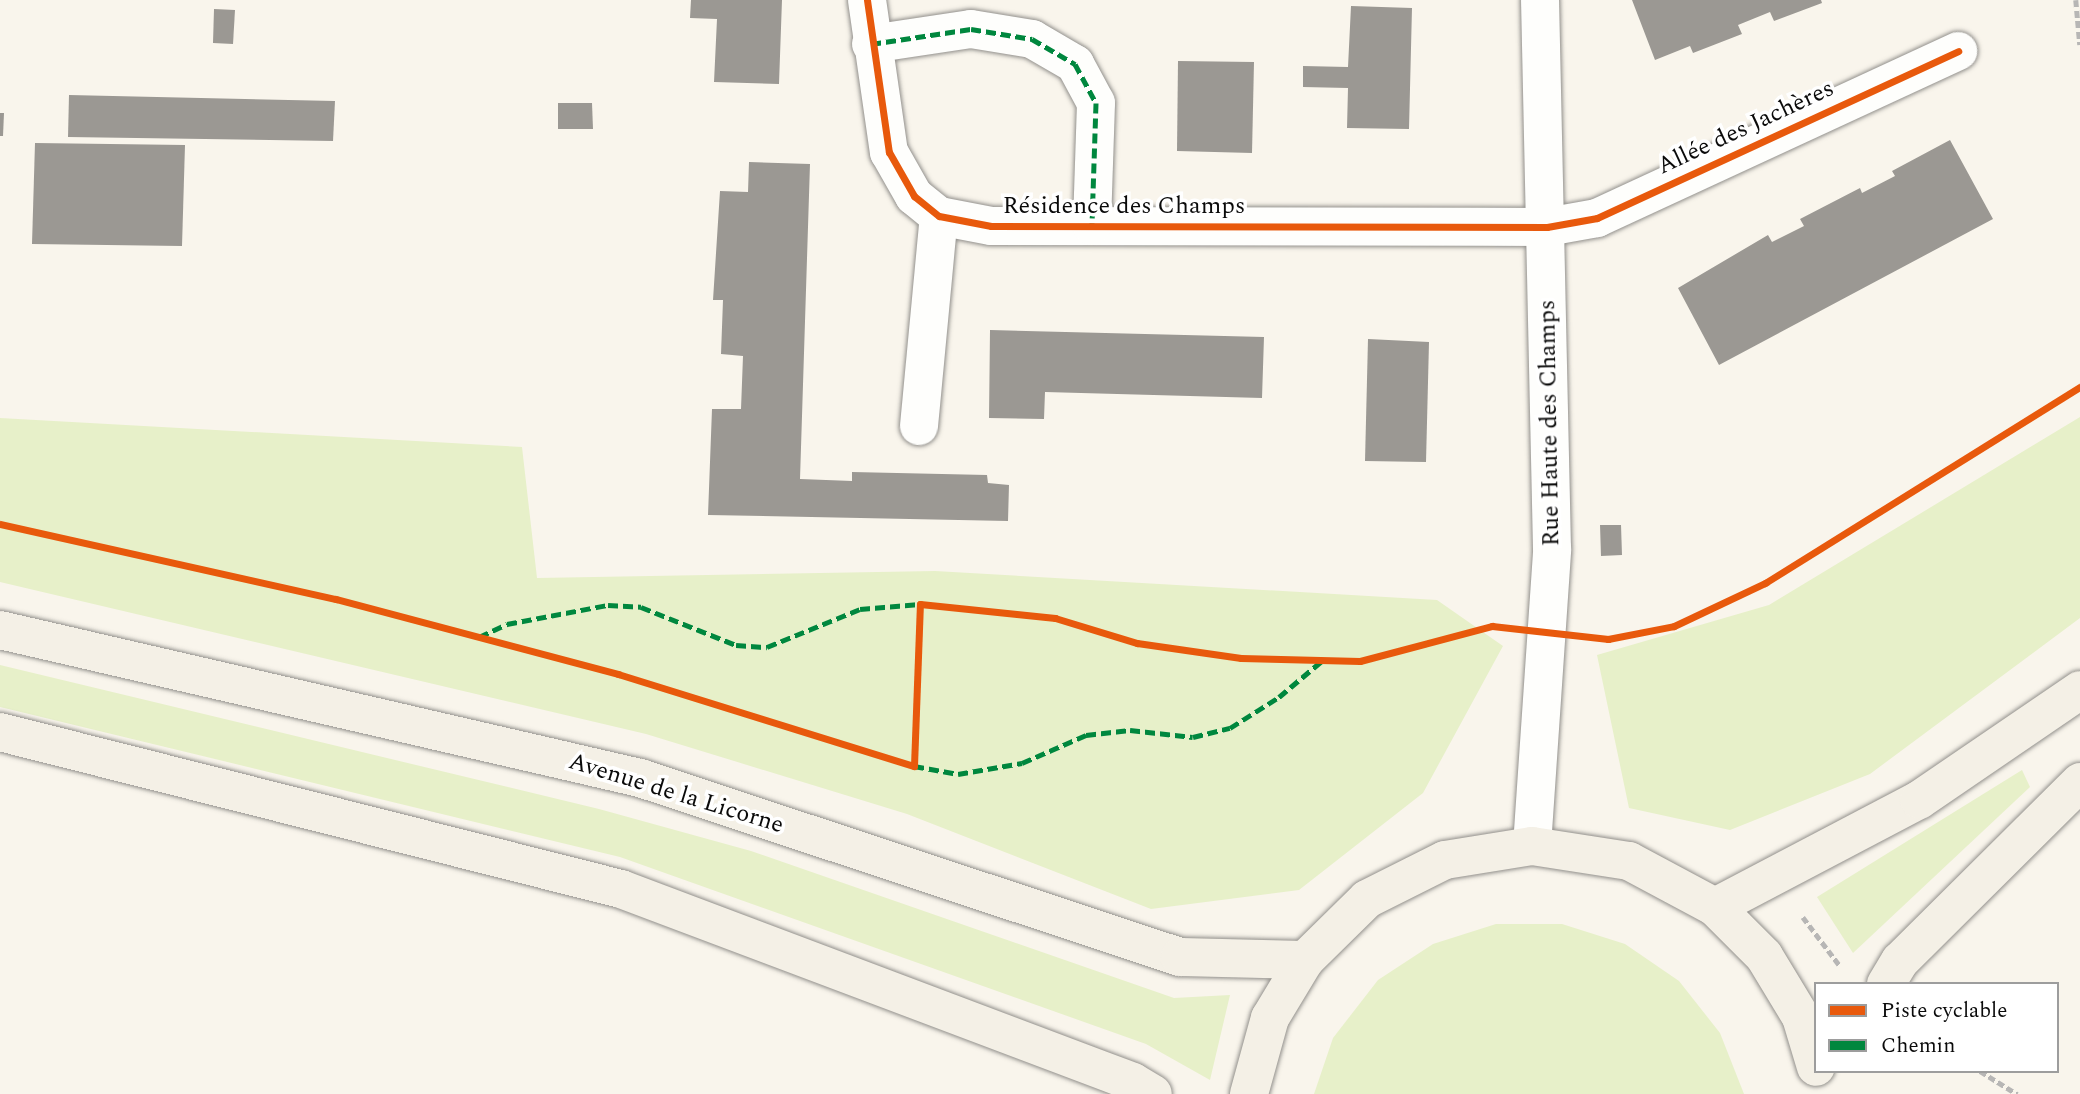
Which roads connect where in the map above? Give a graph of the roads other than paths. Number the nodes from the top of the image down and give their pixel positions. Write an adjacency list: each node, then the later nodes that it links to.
1 (867, 0): 3 (street, Résidence des Champs)
2 (1540, 0): 7 (street, Rue Haute des Champs)
3 (871, 44): 5 (street, Résidence des Champs); 6 (street, Résidence des Champs)
4 (1958, 51): 7 (street, Allée des Jachères)
5 (939, 216): 6 (street, Résidence des Champs); 8 (street)
6 (1092, 226): 7 (street, Résidence des Champs)
7 (1546, 227): 13 (street, Rue Haute des Champs)
8 (919, 426)
9 (0, 630): 15 (main road, Avenue de la Licorne)
10 (2080, 690): 14 (main road)
11 (0, 732): 18 (main road)
12 (2080, 782): 16 (main road)
13 (1532, 846): 14 (main road); 15 (main road)
14 (1715, 907): 17 (main road)
15 (1305, 960): 19 (main road)
16 (1887, 982)
17 (1814, 1057)
18 (1153, 1094)
19 (1249, 1094)

